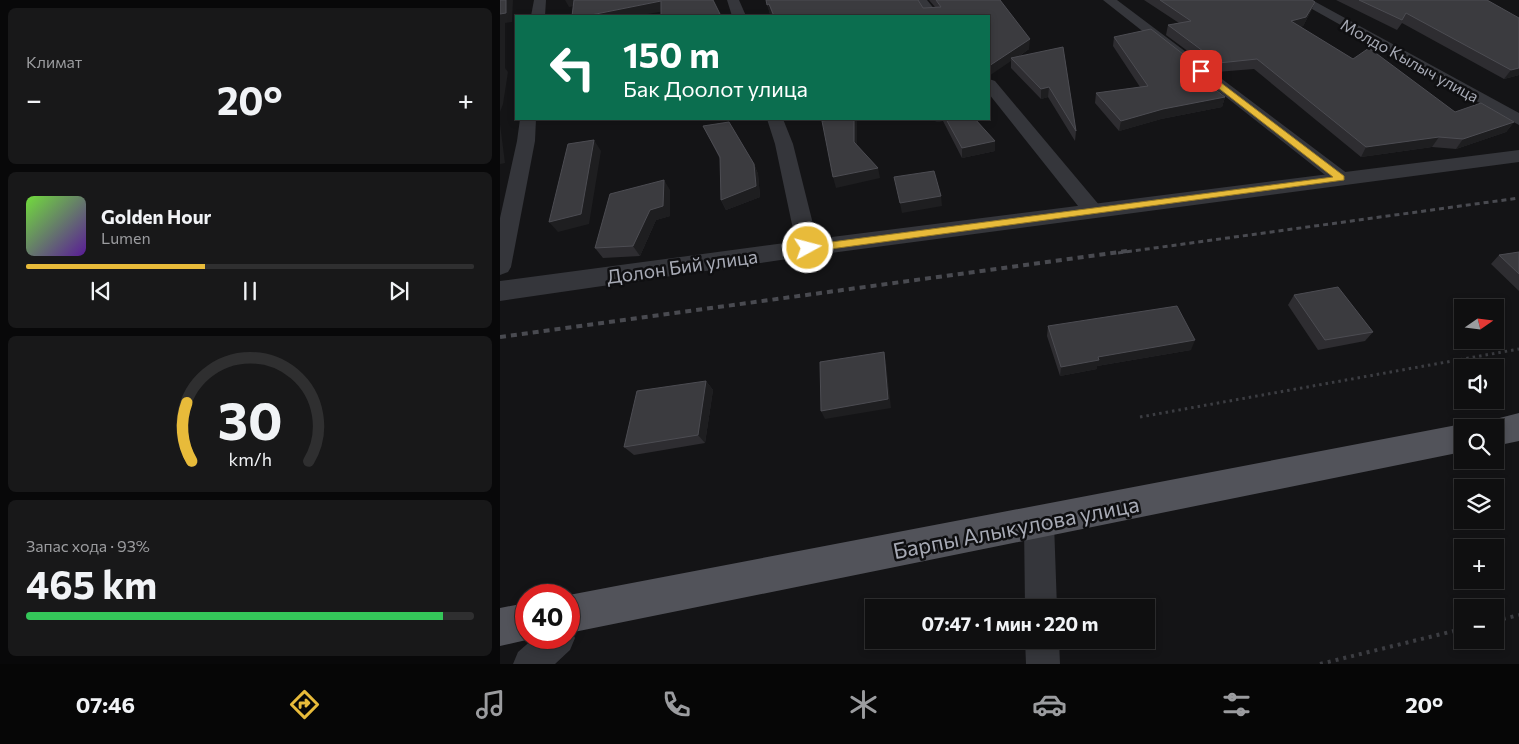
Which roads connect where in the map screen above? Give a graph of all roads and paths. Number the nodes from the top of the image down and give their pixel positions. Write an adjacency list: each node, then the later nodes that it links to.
1 (540, 0): 6 (street)
2 (733, 0): 7 (street)
3 (920, 0): 8 (street)
4 (1108, 0): 14 (street)
5 (1302, 0): 12 (street, Молдо Кылыч улица)
6 (538, 15)
7 (739, 15)
8 (932, 15)
9 (990, 85): 15 (street)
10 (528, 120): 17 (street)
11 (775, 120): 16 (street)
12 (1519, 120)
13 (1519, 156): 14 (street, Долон Бий улица)
14 (1341, 178): 15 (street, Долон Бий улица)
15 (1093, 211): 16 (street, Долон Бий улица)
16 (808, 248): 18 (street, Долон Бий улица)
17 (500, 267)
18 (500, 291)
19 (1519, 350): 20 (path)
20 (1140, 417)
21 (1519, 427): 22 (main road)
22 (1504, 430)
23 (1454, 440): 24 (main road, Барпы Алыкулова улица)
24 (1039, 522): 25 (street); 27 (main road, Барпы Алыкулова улица)
25 (1041, 599)
26 (1519, 615): 28 (path)
27 (580, 617)
28 (1504, 619)
29 (515, 625): 30 (main road)
30 (500, 628)
31 (1454, 631): 36 (path)
32 (546, 649): 34 (street)
33 (1042, 649): 35 (street)
34 (530, 664)
35 (1043, 664)
36 (1320, 664)

